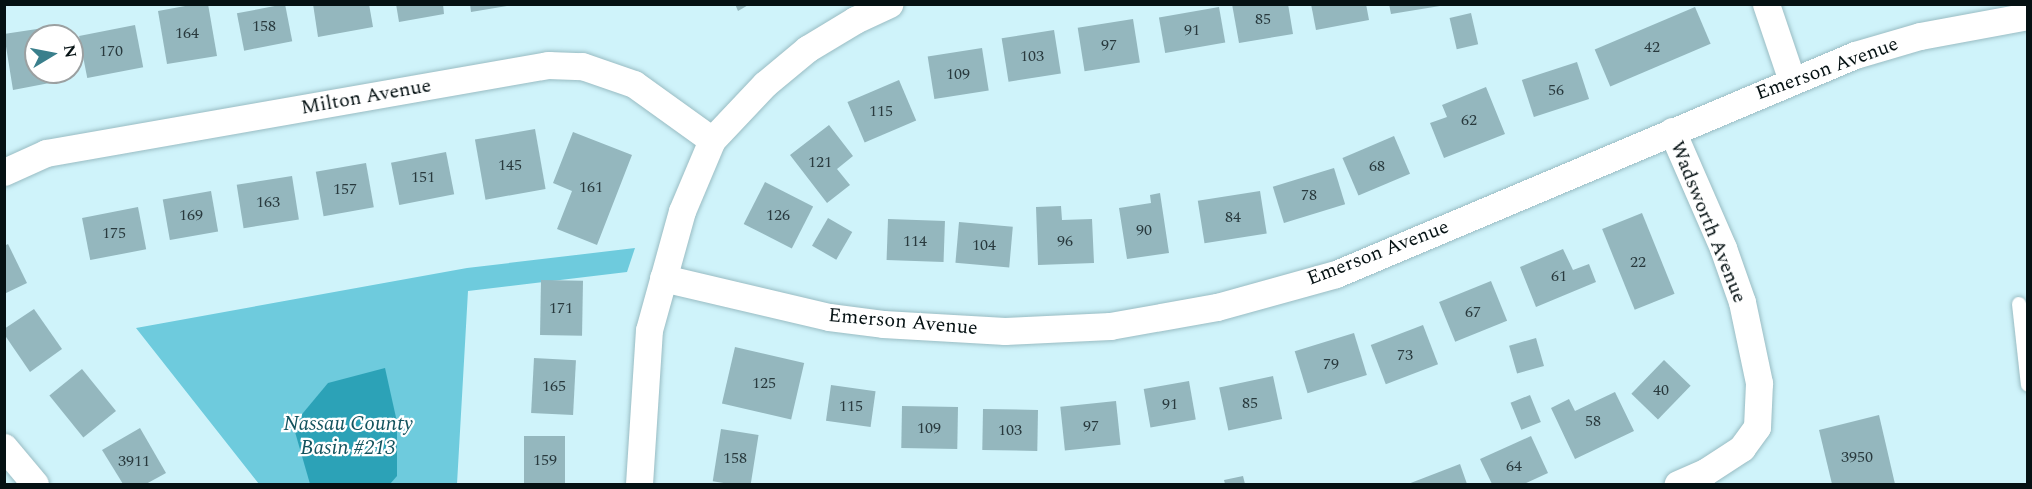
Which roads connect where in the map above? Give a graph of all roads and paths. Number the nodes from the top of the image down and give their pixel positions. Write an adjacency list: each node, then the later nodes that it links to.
1 (890, 4): 6 (street)
2 (1766, 4): 4 (street)
3 (2028, 16): 4 (street, Emerson Avenue)
4 (1792, 81): 5 (street, Emerson Avenue)
5 (1672, 131): 8 (street, Emerson Avenue); 14 (street, Wadsworth Avenue)
6 (712, 140): 7 (street, Milton Avenue); 8 (street)
7 (4, 172)
8 (663, 278): 13 (street)
9 (2019, 304): 10 (lane)
10 (2028, 385)
11 (4, 447): 12 (street)
12 (35, 484)
13 (639, 484)
14 (1678, 484)

